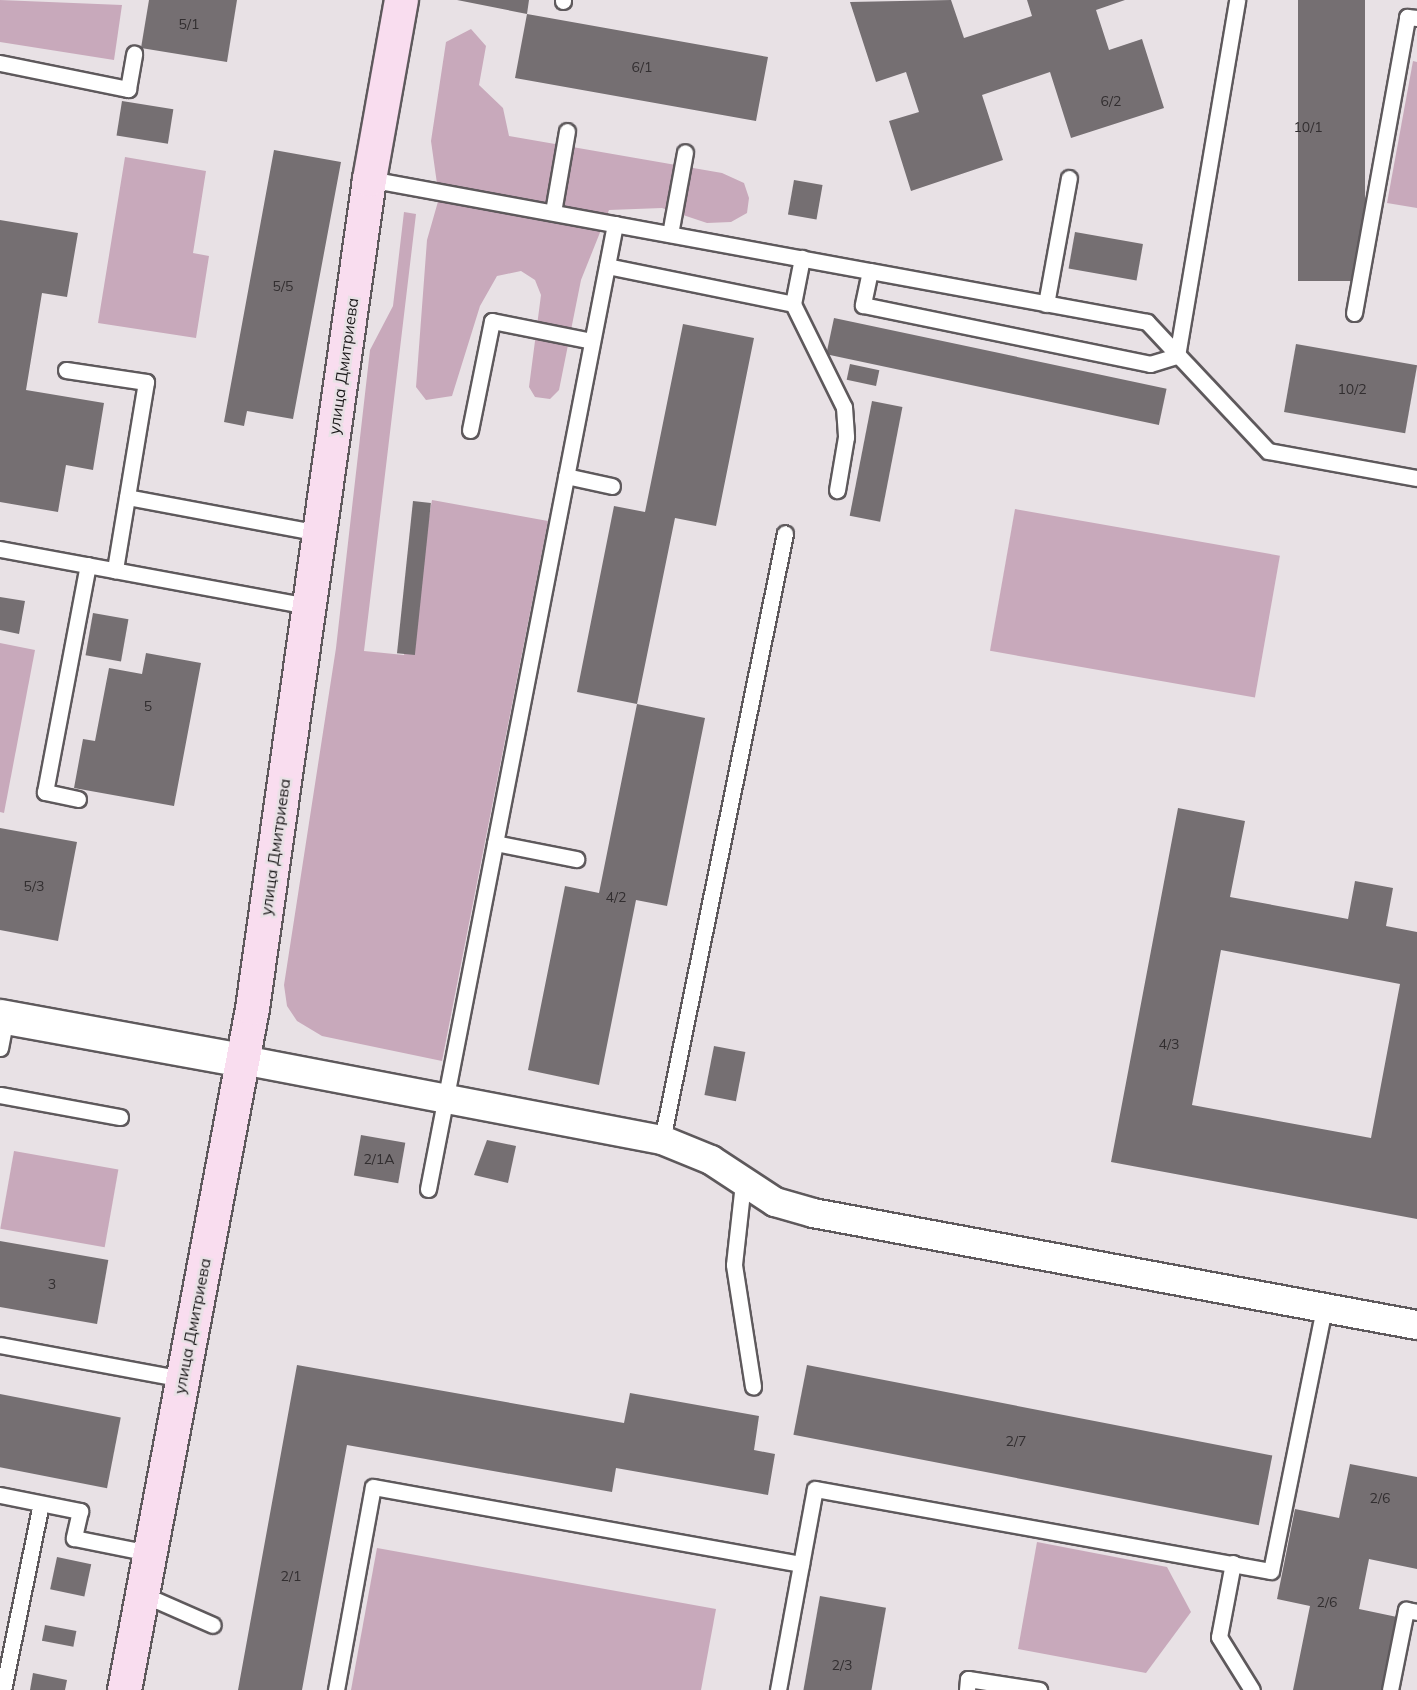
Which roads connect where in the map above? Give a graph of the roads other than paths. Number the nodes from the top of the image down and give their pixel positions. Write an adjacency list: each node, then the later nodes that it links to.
1 (401, 0): 9 (main road, улица Дмитриева)
2 (1237, 0): 20 (lane)
3 (1417, 18): 18 (lane)
4 (134, 54): 5 (lane)
5 (0, 63)
6 (567, 131): 10 (lane)
7 (685, 152): 12 (lane)
8 (1069, 178): 17 (lane)
9 (369, 179): 10 (lane); 28 (main road, улица Дмитриева)
10 (553, 213): 11 (lane)
11 (615, 224): 12 (lane); 14 (lane)
12 (670, 234): 13 (lane)
13 (802, 258): 15 (lane); 16 (lane)
14 (607, 267): 16 (lane); 19 (lane)
15 (870, 271): 17 (lane); 20 (lane)
16 (793, 303): 26 (lane)
17 (1046, 304): 20 (lane)
18 (1354, 313)
19 (592, 341): 22 (lane); 23 (lane)
20 (1177, 356): 24 (lane)
21 (66, 370): 27 (lane)
22 (470, 430)
23 (566, 476): 25 (lane); 35 (lane)
24 (1417, 478)
25 (612, 486)
26 (837, 490)
27 (127, 497): 28 (lane); 32 (lane)
28 (319, 533): 33 (main road, улица Дмитриева)
29 (785, 533): 42 (lane)
30 (0, 549): 31 (lane)
31 (88, 565): 32 (lane); 34 (lane)
32 (115, 570): 33 (lane)
33 (309, 606): 38 (main road, улица Дмитриева)
34 (78, 799)
35 (495, 843): 36 (lane); 40 (lane)
36 (576, 859)
37 (2, 1027): 38 (street)
38 (243, 1060): 40 (street); 48 (main road, улица Дмитриева)
39 (0, 1095): 41 (lane)
40 (446, 1099): 42 (street); 44 (lane)
41 (120, 1117)
42 (662, 1140): 43 (street)
43 (743, 1183): 45 (street); 49 (lane)
44 (428, 1189)
45 (1324, 1308): 46 (street); 53 (lane)
46 (1417, 1325)
47 (0, 1345): 48 (lane)
48 (183, 1379): 52 (main road, улица Дмитриева)
49 (753, 1388)
50 (0, 1495): 51 (lane)
51 (41, 1504): 52 (lane); 58 (lane)
52 (149, 1553): 55 (main road, улица Дмитриева)
53 (1233, 1563): 54 (lane); 64 (lane)
54 (801, 1564): 60 (lane); 61 (lane)
55 (142, 1594): 57 (lane); 59 (main road, улица Дмитриева)
56 (1417, 1612): 65 (lane)
57 (213, 1625)
58 (3, 1690)
59 (124, 1690)
60 (336, 1690)
61 (778, 1690)
62 (967, 1690): 63 (lane)
63 (1039, 1690)
64 (1252, 1690)
65 (1390, 1690)

